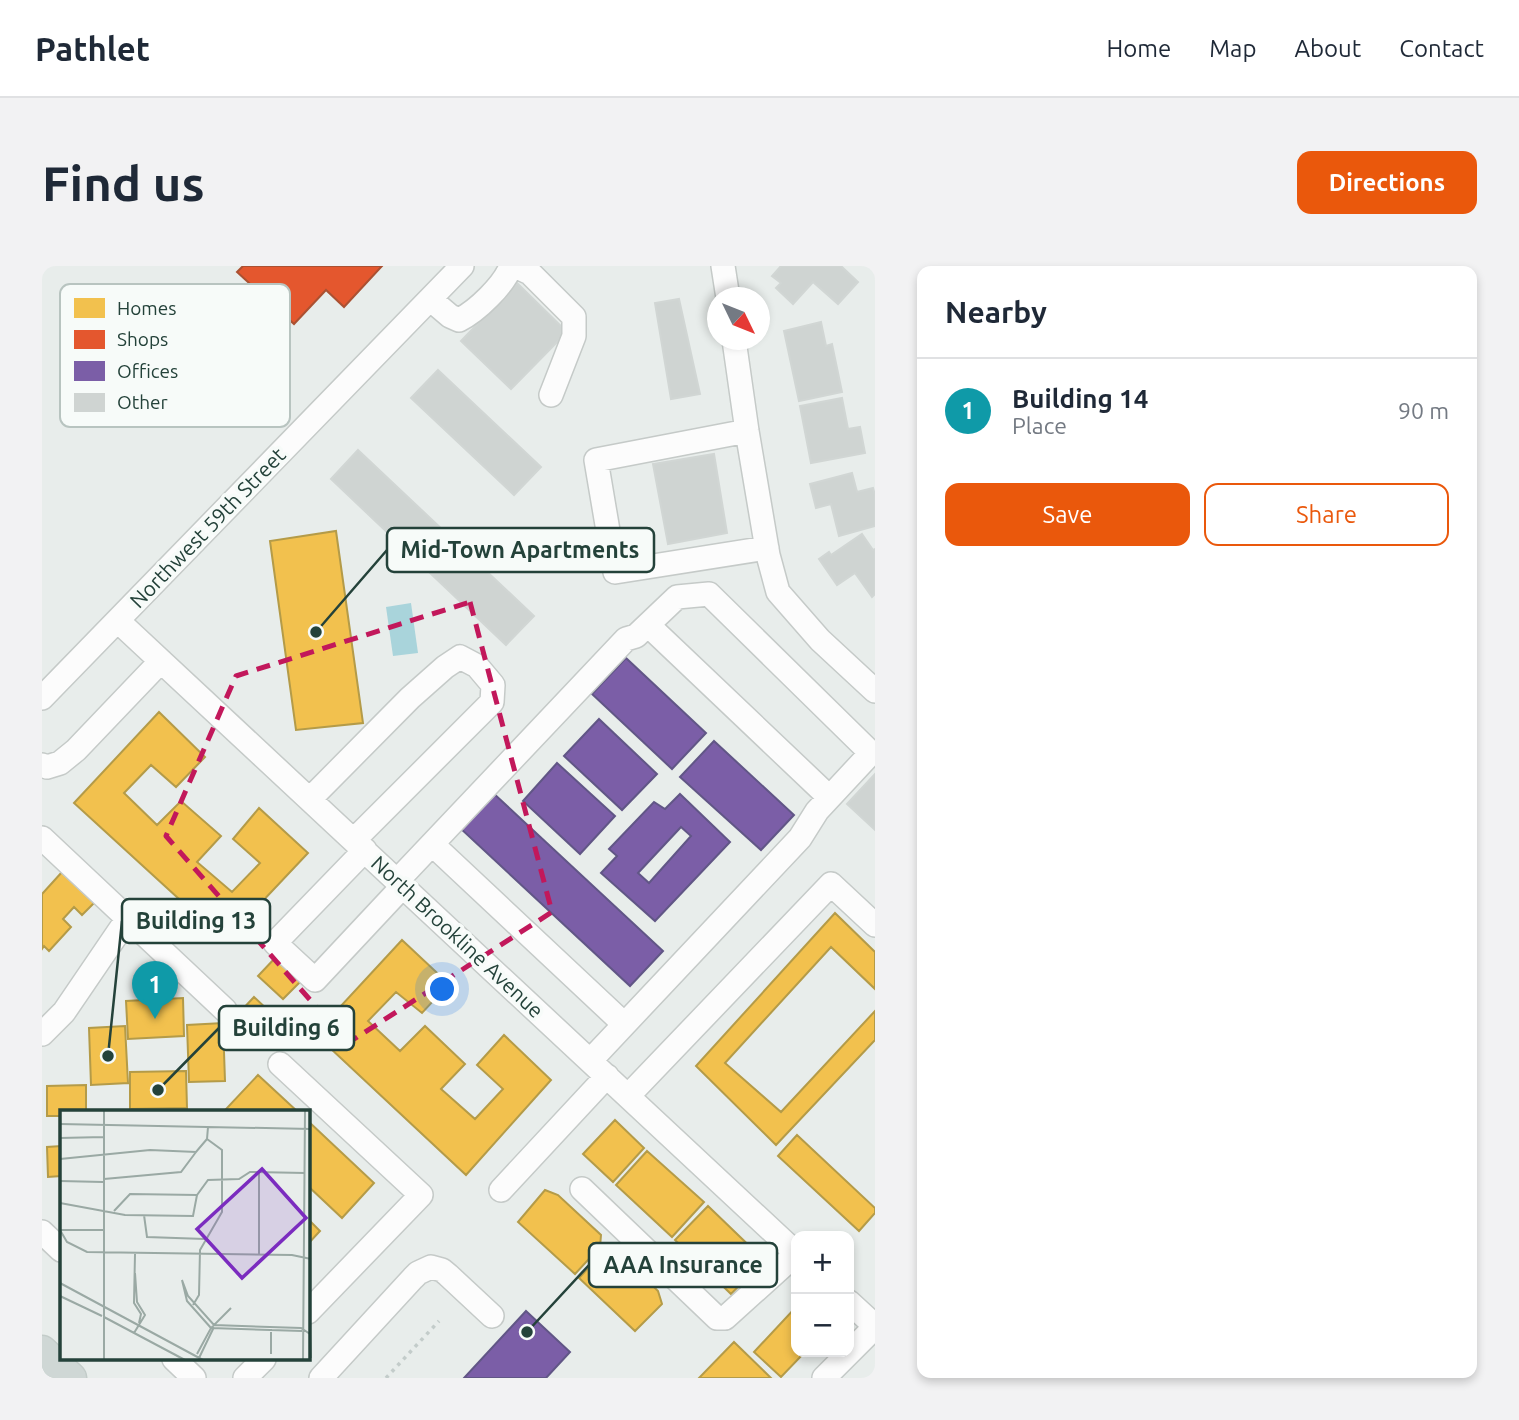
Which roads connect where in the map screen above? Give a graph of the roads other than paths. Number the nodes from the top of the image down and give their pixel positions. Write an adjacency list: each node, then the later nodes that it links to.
1 (462, 266): 5 (street, Northwest 59th Street)
2 (513, 266): 5 (street); 7 (street)
3 (723, 266): 4 (street)
4 (726, 287)
5 (430, 299): 10 (street, Northwest 59th Street)
6 (735, 350): 8 (street)
7 (551, 395)
8 (747, 430): 9 (street); 9 (street)
9 (767, 548): 13 (street)
10 (118, 621): 12 (street, North Brookline Avenue); 14 (street, Northwest 59th Street)
11 (648, 625): 16 (street); 16 (street); 19 (street)
12 (161, 661): 15 (street); 17 (street, North Brookline Avenue)
13 (875, 691)
14 (42, 698)
15 (42, 765)
16 (829, 797): 25 (street)
17 (310, 799): 20 (street, North Brookline Avenue); 20 (street)
18 (42, 838): 22 (street)
19 (432, 844): 21 (street); 25 (street)
20 (359, 845): 21 (street, North Brookline Avenue); 21 (street)
21 (400, 883): 28 (street, North Brookline Avenue)
22 (128, 918): 24 (street); 26 (street)
23 (875, 925): 29 (street)
24 (225, 1010)
25 (624, 1024): 28 (street)
26 (42, 1034)
27 (280, 1064): 37 (street)
28 (599, 1068): 29 (street, North Brookline Avenue); 31 (street)
29 (628, 1096): 33 (street, North Brookline Avenue)
30 (582, 1189): 35 (street)
31 (500, 1190)
32 (42, 1232): 34 (street)
33 (791, 1248)
34 (60, 1249)
35 (791, 1258)
36 (854, 1309): 39 (street)
37 (310, 1310)
38 (492, 1316): 46 (street)
39 (872, 1336): 47 (street)
40 (42, 1351): 43 (main road)
41 (175, 1360): 44 (street)
42 (263, 1360): 45 (street)
43 (71, 1378)
44 (194, 1378)
45 (245, 1378)
46 (321, 1378)
47 (824, 1378)

